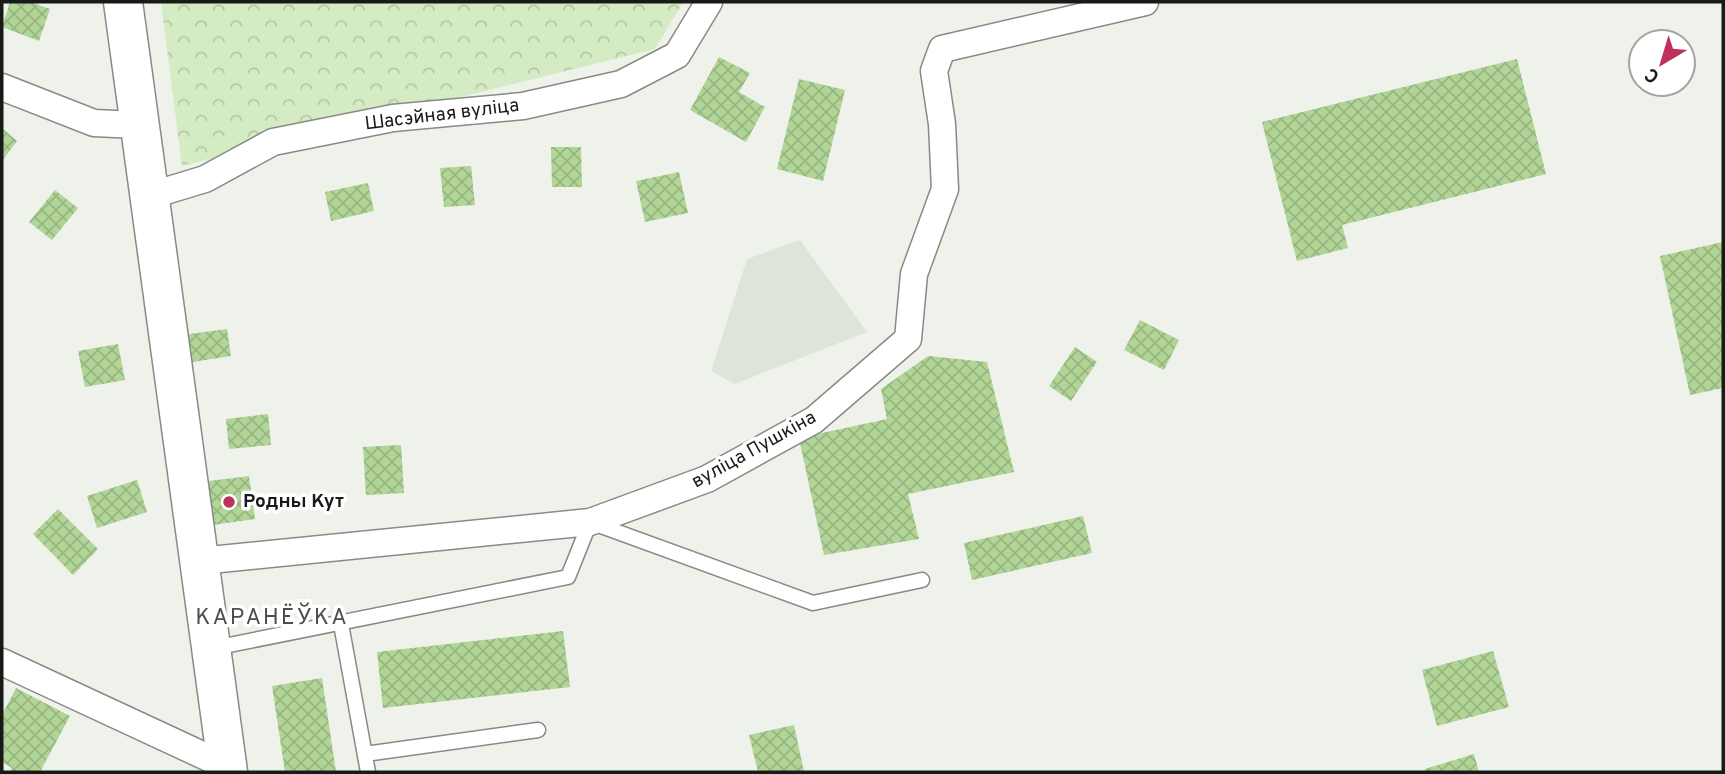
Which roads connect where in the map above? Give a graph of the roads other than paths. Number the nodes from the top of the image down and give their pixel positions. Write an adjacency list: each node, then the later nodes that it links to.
1 (123, 2): 5 (main road)
2 (709, 2): 6 (street, Шасэйная вуліца)
3 (1145, 2): 7 (street, вуліца Пушкіна)
4 (2, 87): 5 (street)
5 (138, 125): 6 (main road)
6 (149, 196): 8 (main road)
7 (590, 522): 8 (street, вуліца Пушкіна); 9 (lane); 10 (lane)
8 (200, 561): 11 (main road)
9 (922, 580)
10 (341, 624): 11 (lane); 14 (lane)
11 (212, 649): 15 (main road)
12 (2, 662): 15 (street)
13 (538, 730): 14 (lane)
14 (365, 754): 16 (lane)
15 (228, 770)
16 (368, 772)

